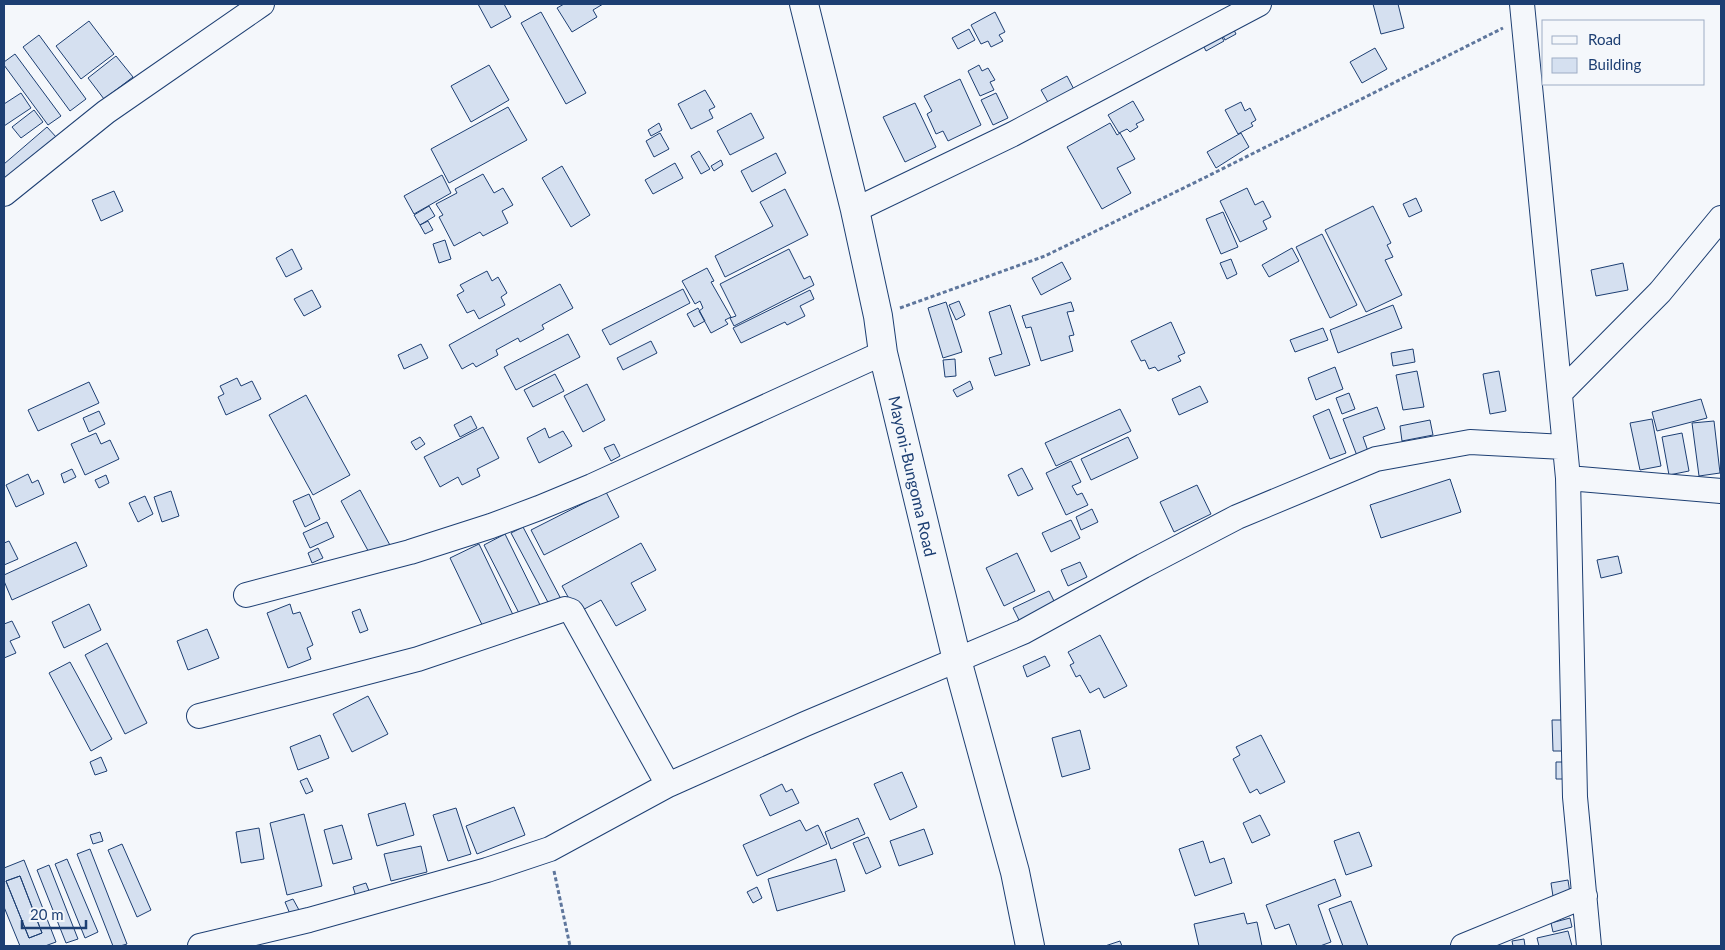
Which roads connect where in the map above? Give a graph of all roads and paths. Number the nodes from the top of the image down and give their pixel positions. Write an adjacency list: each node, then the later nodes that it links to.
1 (262, 4): 5 (street)
2 (804, 4): 6 (main road, Mayoni-Bungoma Road)
3 (1259, 4): 6 (street)
4 (1523, 11): 8 (path); 10 (street)
5 (4, 194)
6 (855, 210): 8 (main road, Mayoni-Bungoma Road)
7 (1721, 218): 10 (street)
8 (878, 316): 9 (main road, Mayoni-Bungoma Road)
9 (884, 353): 14 (street); 15 (main road, Mayoni-Bungoma Road)
10 (1560, 393): 11 (street)
11 (1564, 448): 12 (street); 15 (street)
12 (1568, 478): 13 (street); 19 (street)
13 (1721, 491)
14 (246, 595)
15 (957, 660): 17 (street); 22 (main road, Mayoni-Bungoma Road)
16 (198, 716): 17 (street)
17 (668, 785): 18 (street)
18 (550, 849): 20 (street); 21 (path)
19 (1585, 896): 23 (street); 24 (street)
20 (200, 946)
21 (570, 946)
22 (1030, 946)
23 (1463, 946)
24 (1589, 946)

